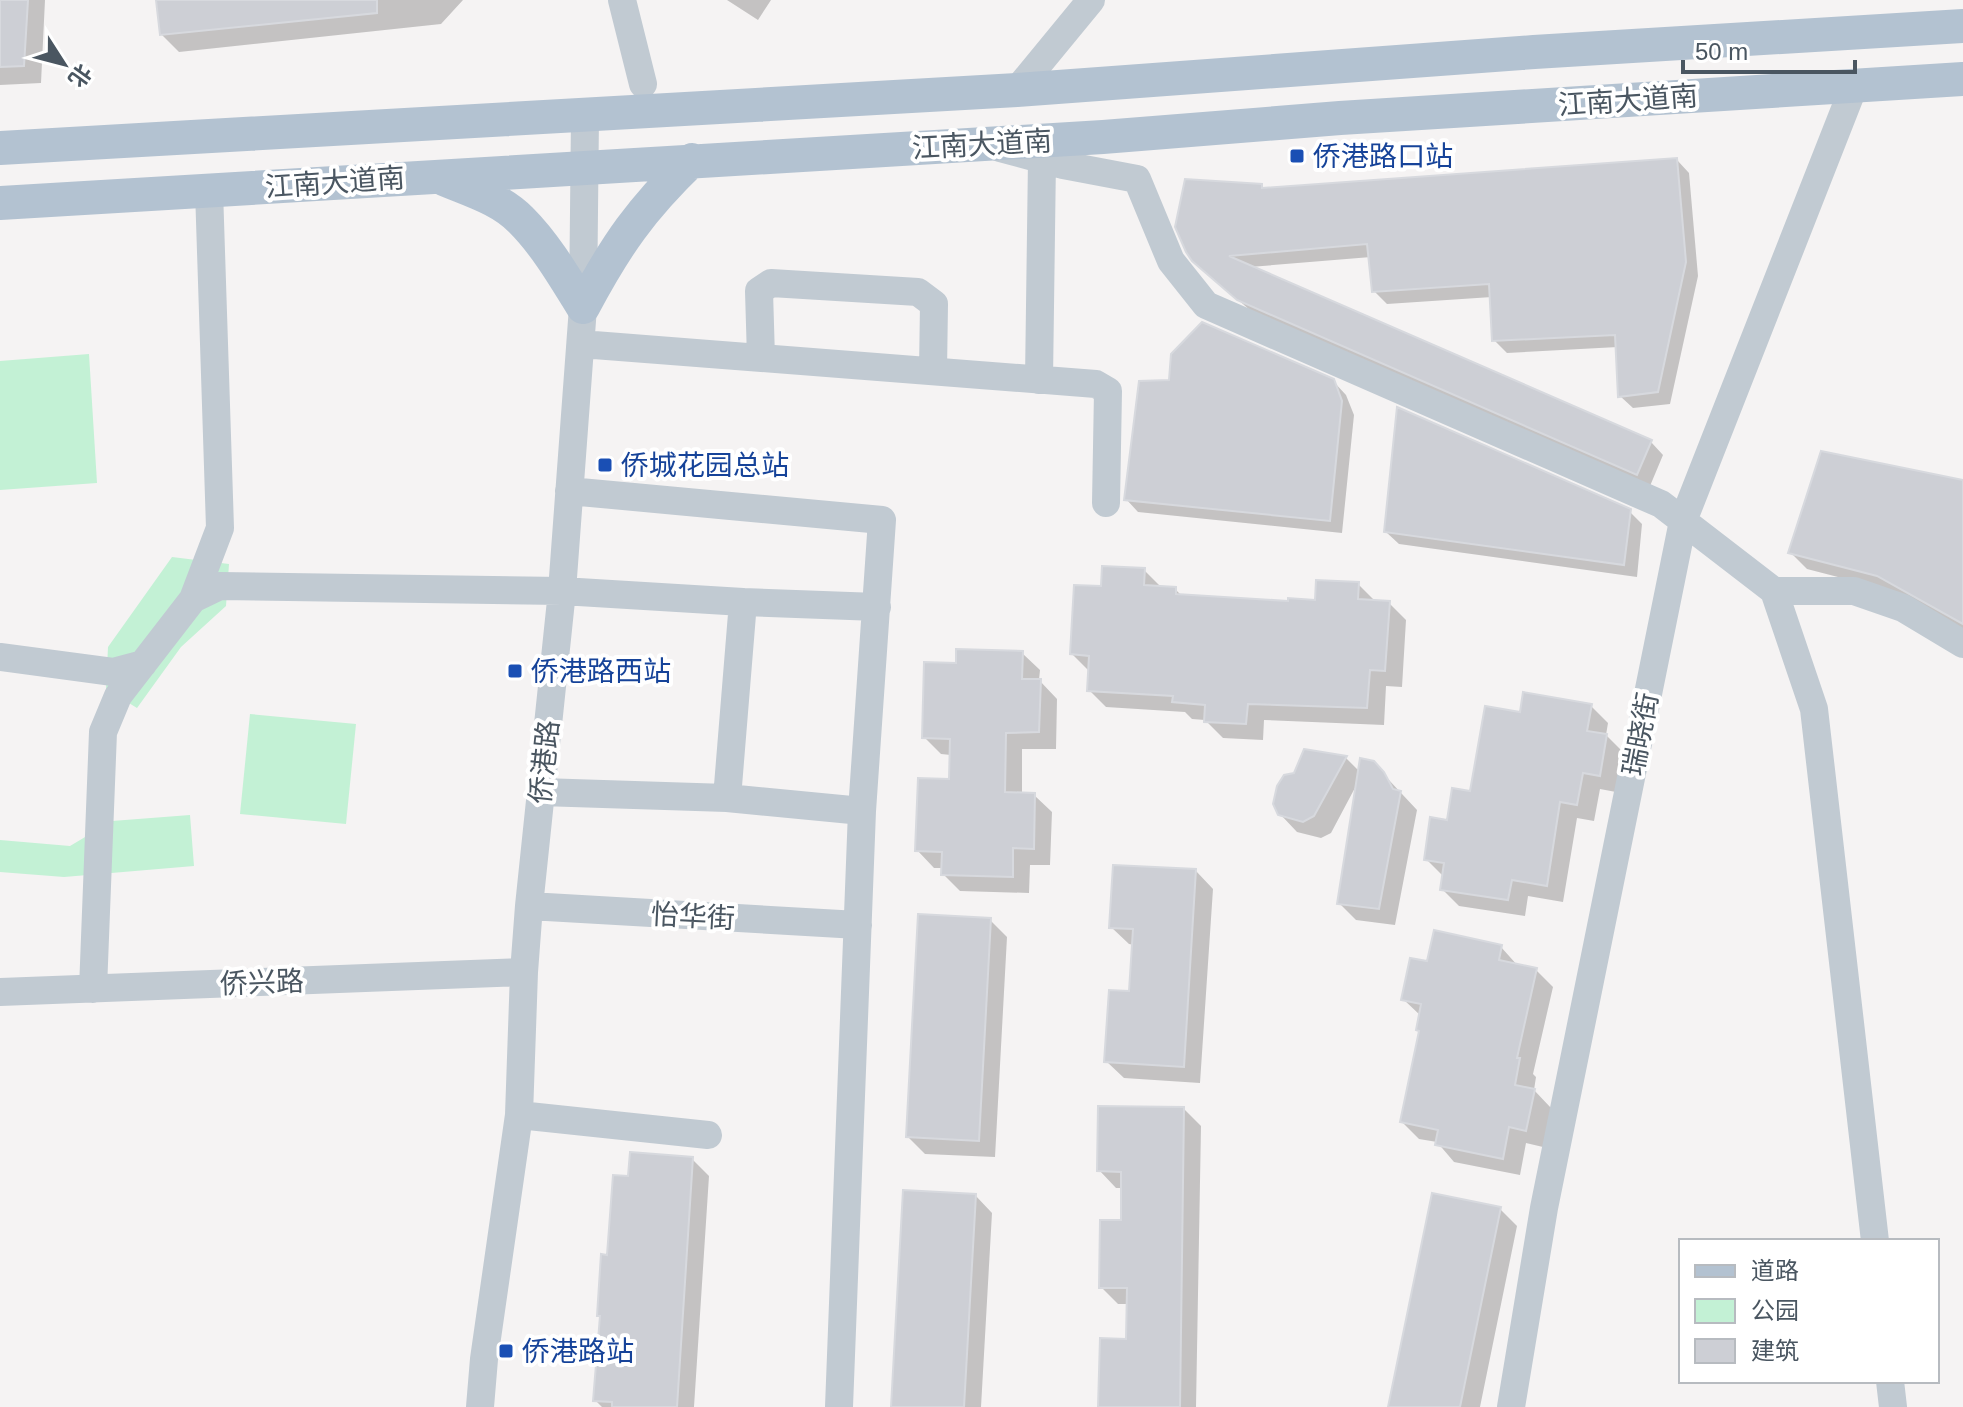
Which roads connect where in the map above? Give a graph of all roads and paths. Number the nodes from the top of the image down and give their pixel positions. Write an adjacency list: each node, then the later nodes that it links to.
1 (622, 0): 5 (street)
2 (1091, 0): 7 (street)
3 (1963, 26): 7 (main road, 江南大道南)
4 (1963, 79): 6 (main road, 江南大道南)
5 (643, 84)
6 (1854, 86): 9 (main road, 江南大道南); 24 (street, 瑞晓街)
7 (1017, 90): 8 (main road, 江南大道南)
8 (585, 116): 10 (main road, 江南大道南); 13 (street, 侨港路)
9 (984, 144): 11 (street); 12 (main road, 江南大道南)
10 (0, 148)
11 (1042, 159): 21 (street); 24 (street)
12 (692, 160): 13 (main road, 江南大道南); 17 (main road)
13 (585, 166): 14 (main road, 江南大道南); 17 (street, 侨港路)
14 (436, 175): 15 (main road, 江南大道南); 17 (main road)
15 (209, 190): 16 (main road, 江南大道南); 27 (street)
16 (0, 203)
17 (583, 307): 18 (street, 侨港路)
18 (581, 344): 19 (street); 22 (street, 侨港路)
19 (761, 358): 20 (street); 20 (street)
20 (933, 371): 21 (street)
21 (1039, 380): 23 (street)
22 (569, 491): 25 (street, 侨港路); 29 (street)
23 (1106, 503)
24 (1683, 521): 26 (street); 47 (street, 瑞晓街)
25 (562, 591): 27 (street); 28 (street); 33 (street, 侨港路)
26 (1774, 591): 30 (street); 43 (street)
27 (193, 599): 32 (street)
28 (743, 602): 29 (street); 34 (street)
29 (877, 607): 35 (street)
30 (1963, 644)
31 (0, 657): 32 (street)
32 (143, 664): 39 (street)
33 (541, 792): 34 (street); 36 (street, 侨港路)
34 (727, 798): 35 (street)
35 (862, 811): 37 (street)
36 (529, 906): 37 (street, 怡华街); 38 (street, 侨港路)
37 (858, 925): 46 (street)
38 (524, 972): 39 (street, 侨兴路); 41 (street, 侨港路)
39 (93, 989): 40 (street, 侨兴路)
40 (0, 992)
41 (519, 1115): 42 (street); 45 (street, 侨港路)
42 (708, 1135)
43 (1875, 1239)
44 (1890, 1383): 48 (street)
45 (480, 1407)
46 (839, 1407)
47 (1511, 1407)
48 (1893, 1407)

